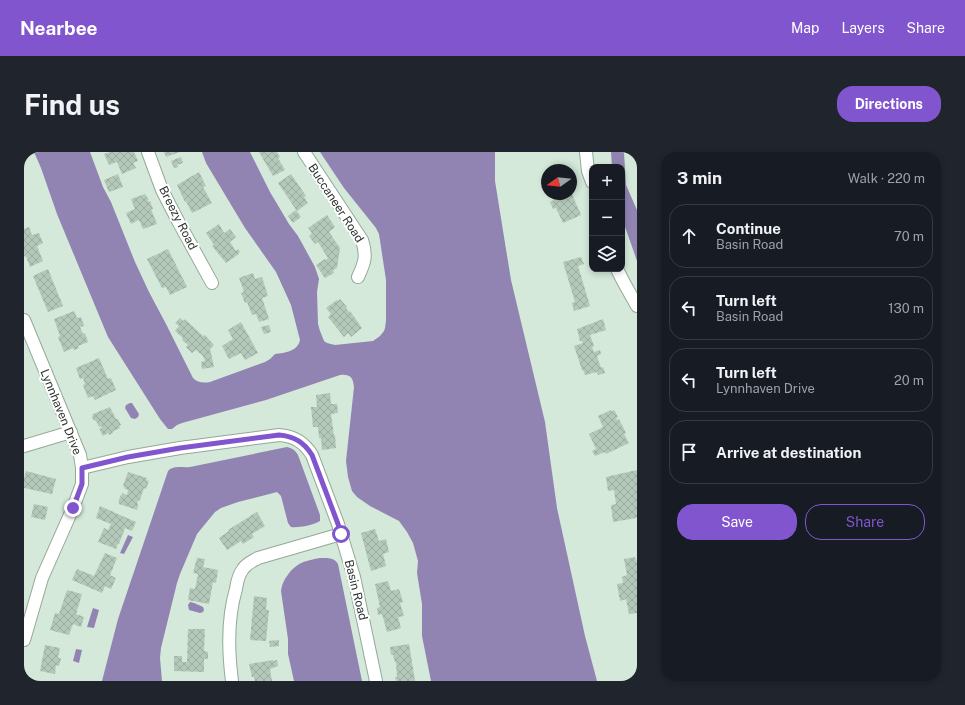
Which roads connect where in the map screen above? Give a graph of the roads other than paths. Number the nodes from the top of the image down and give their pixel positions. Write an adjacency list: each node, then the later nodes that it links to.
1 (148, 152): 7 (street, Breezy Road)
2 (304, 152): 6 (street, Buccaneer Road)
3 (586, 152): 4 (street)
4 (589, 174)
5 (618, 272): 8 (street)
6 (358, 277)
7 (212, 282)
8 (637, 306)
9 (24, 320): 10 (street, Lynnhaven Drive)
10 (71, 432): 11 (street); 12 (street, Lynnhaven Drive)
11 (24, 446)
12 (82, 468): 13 (street, Basin Road); 14 (street, Lynnhaven Drive)
13 (341, 534): 15 (street); 16 (street, Basin Road)
14 (25, 632)
15 (232, 681)
16 (376, 681)

